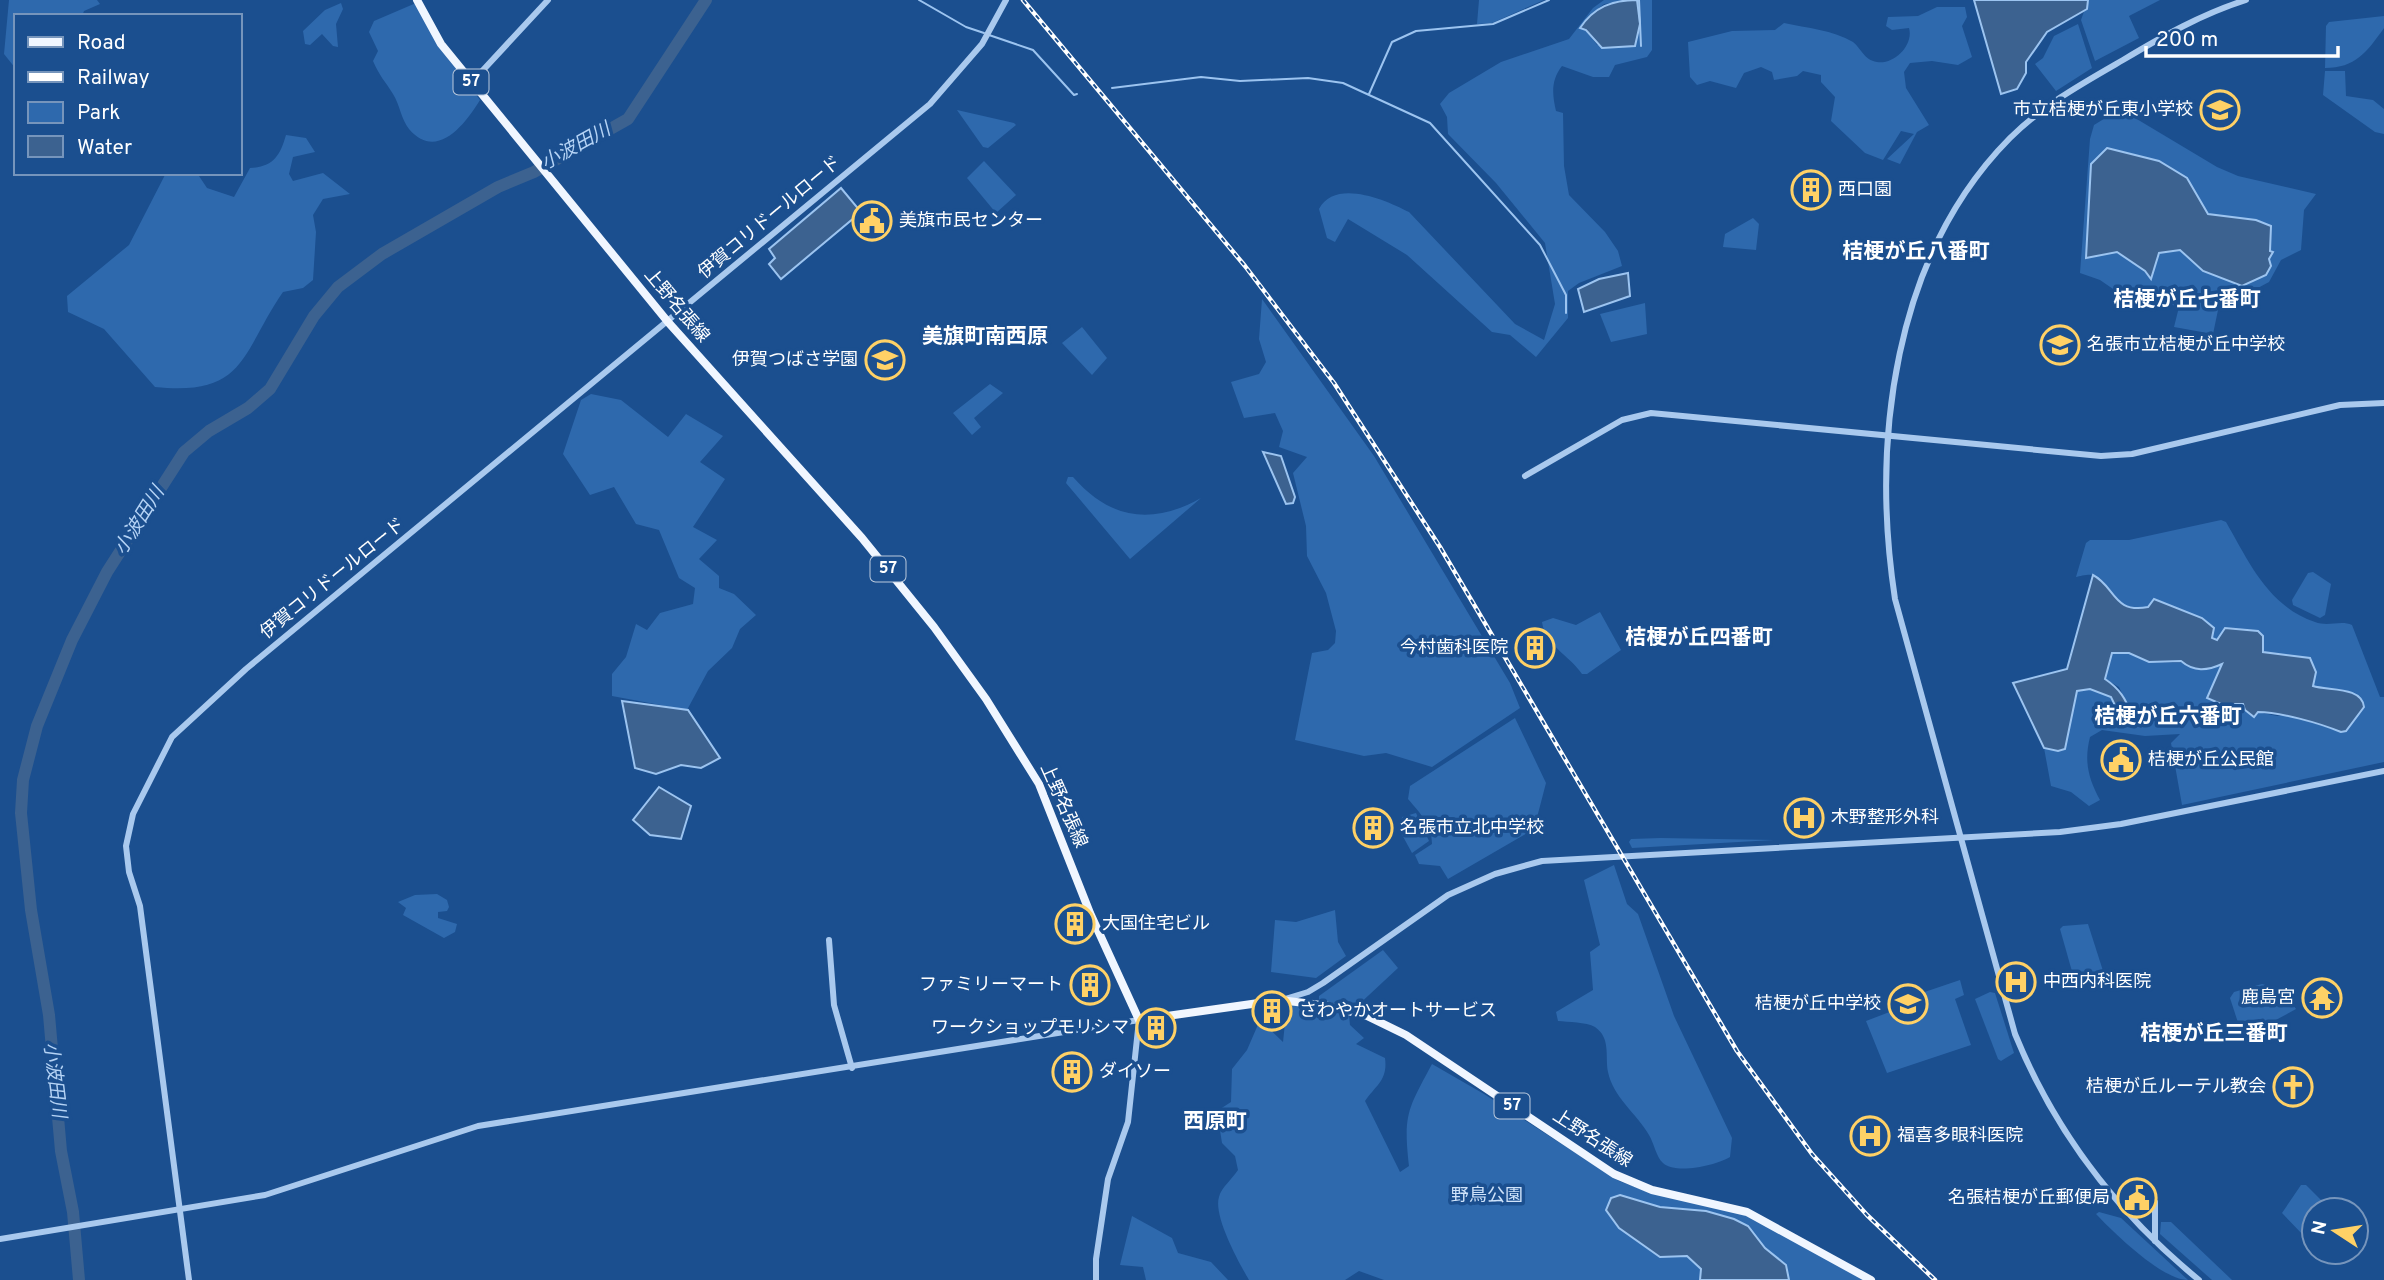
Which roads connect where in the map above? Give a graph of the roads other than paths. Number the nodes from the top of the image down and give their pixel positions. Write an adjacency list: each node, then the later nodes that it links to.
1 (416, 0): 5 (main road, 上野名張線 / 57)
2 (548, 0): 5 (street)
3 (1006, 0): 6 (street, 伊賀コリドールロード)
4 (2246, 0): 8 (street)
5 (471, 82): 6 (main road, 上野名張線 / 57)
6 (668, 322): 14 (main road, 上野名張線 / 57); 17 (street, 伊賀コリドールロード)
7 (2384, 403): 8 (street)
8 (1887, 436): 9 (street); 11 (street)
9 (1525, 476)
10 (2384, 771): 11 (street)
11 (1959, 838): 13 (street); 19 (street)
12 (829, 940): 15 (street)
13 (1280, 1000): 14 (main road, 上野名張線 / 57); 22 (main road, 上野名張線 / 57)
14 (1139, 1020): 15 (street); 21 (street)
15 (852, 1068): 17 (street)
16 (2155, 1202): 19 (street)
17 (179, 1208): 18 (street); 20 (street, 伊賀コリドールロード)
18 (0, 1240)
19 (2155, 1241): 23 (street)
20 (189, 1280)
21 (1096, 1280)
22 (1871, 1280)
23 (2199, 1280)

